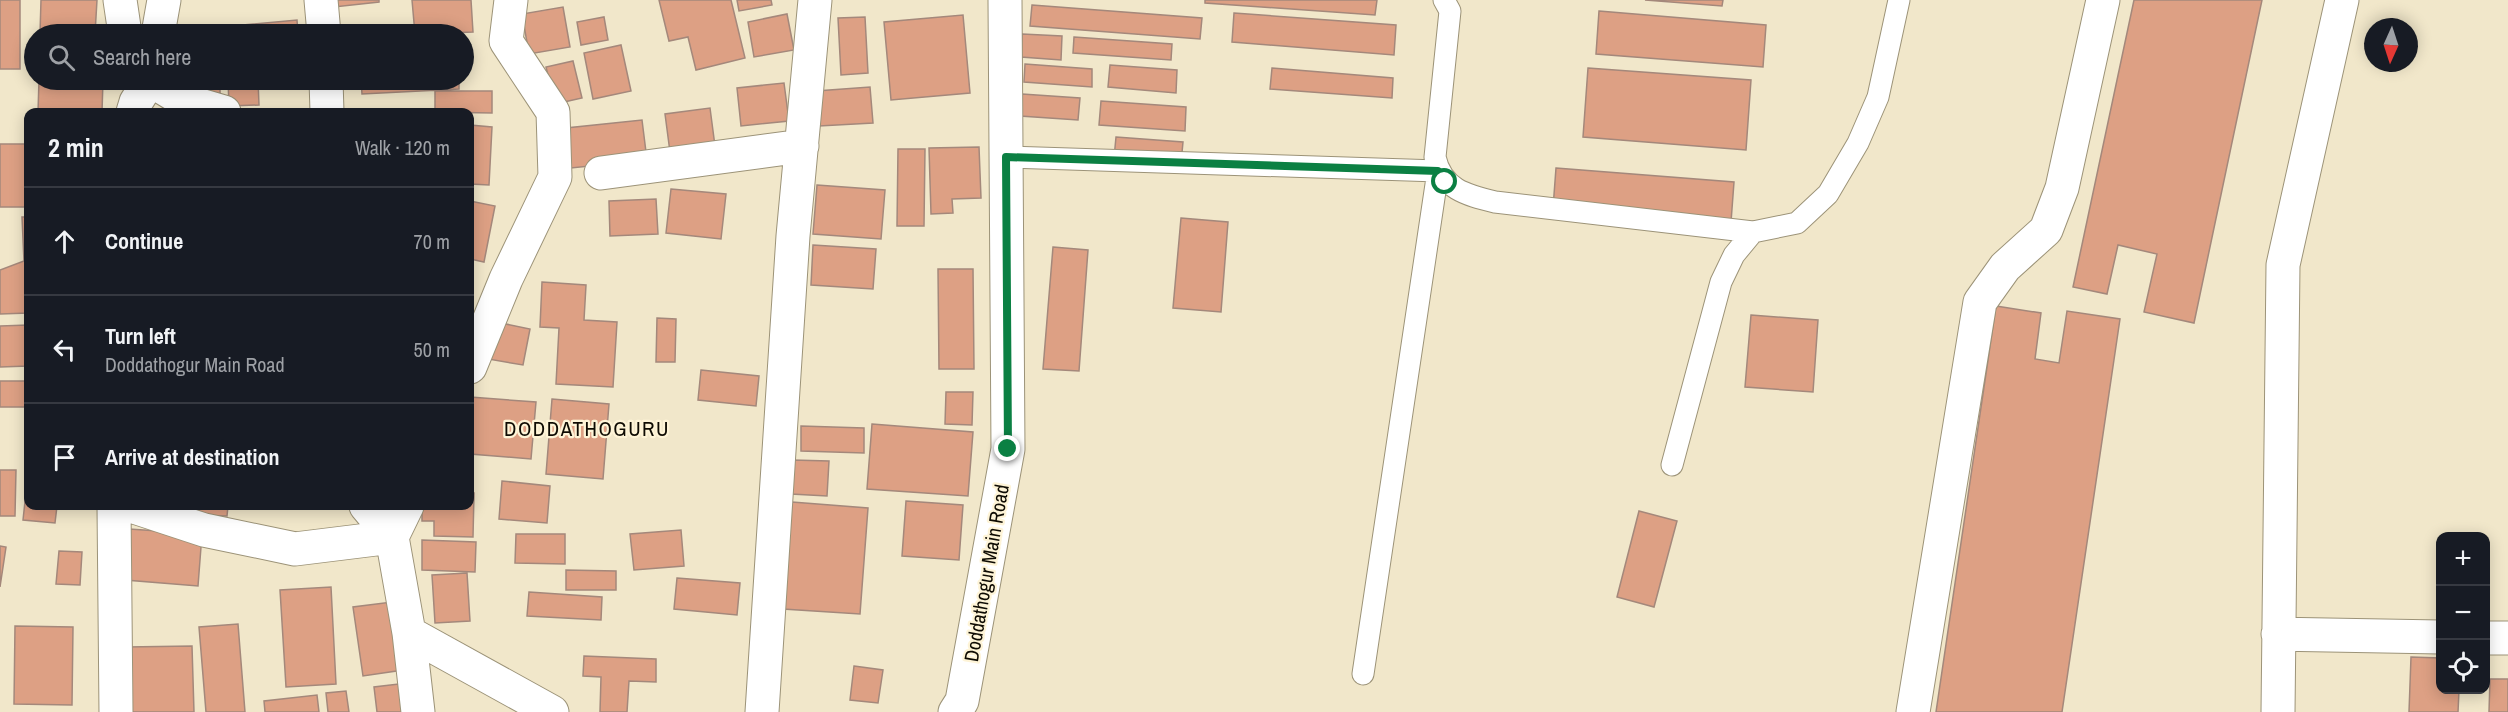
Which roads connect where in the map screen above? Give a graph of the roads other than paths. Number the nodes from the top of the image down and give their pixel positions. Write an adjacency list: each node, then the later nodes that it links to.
1 (120, 0): 11 (street)
2 (164, 0): 12 (street)
3 (321, 0): 13 (street)
4 (511, 0): 23 (street)
5 (815, 0): 18 (street)
6 (1005, 0): 19 (street, Doddathogur Main Road)
7 (1899, 0): 22 (lane)
8 (2103, 0): 41 (street)
9 (2342, 0): 31 (street)
10 (1453, 4): 20 (lane)
11 (124, 24)
12 (160, 24)
13 (323, 24)
14 (166, 90): 16 (street)
15 (326, 90): 17 (street)
16 (210, 108)
17 (327, 108)
18 (802, 146): 21 (street); 39 (street)
19 (1006, 157): 20 (lane); 40 (street, Doddathogur Main Road)
20 (1438, 171): 22 (lane); 35 (lane)
21 (601, 173)
22 (1753, 232): 24 (lane)
23 (474, 357)
24 (1672, 465)
25 (114, 510): 36 (street)
26 (143, 510): 29 (street)
27 (369, 510): 29 (street)
28 (405, 510): 29 (street)
29 (392, 537): 30 (street)
30 (409, 633): 37 (street); 38 (street)
31 (2278, 634): 32 (street); 42 (street)
32 (2436, 637)
33 (2490, 638): 34 (street)
34 (2508, 638)
35 (1363, 675)
36 (116, 712)
37 (418, 712)
38 (552, 712)
39 (762, 712)
40 (955, 712)
41 (1912, 712)
42 (2278, 712)

